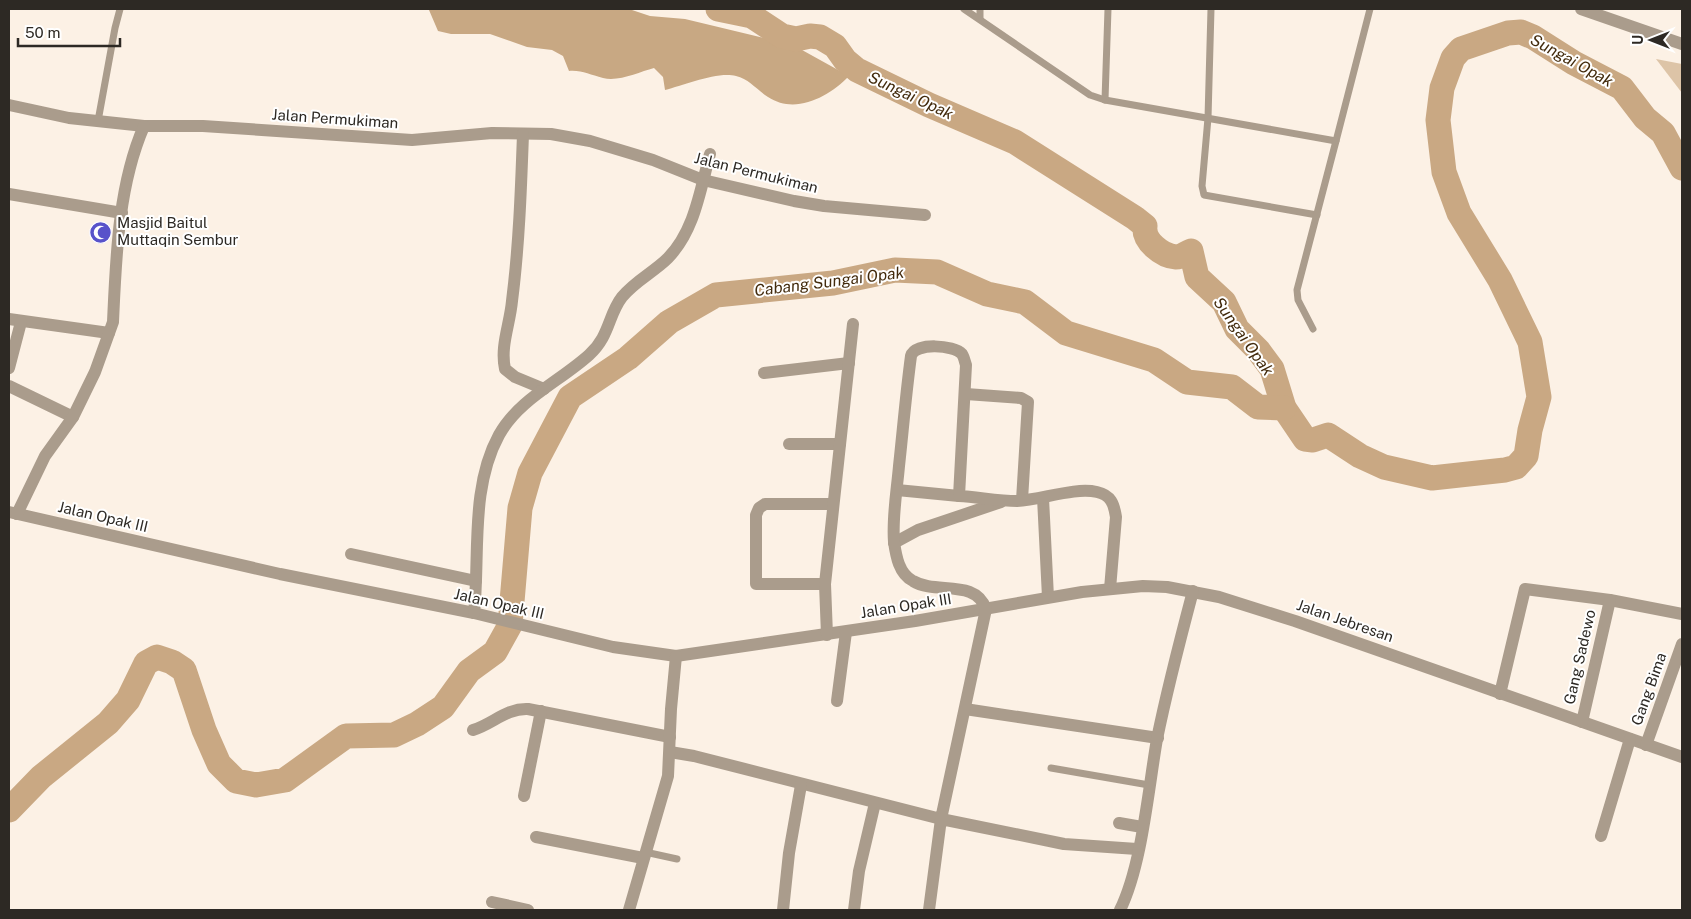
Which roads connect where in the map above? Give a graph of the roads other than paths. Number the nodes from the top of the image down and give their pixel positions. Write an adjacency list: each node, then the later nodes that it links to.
1 (120, 9): 13 (lane)
2 (964, 9): 8 (lane)
3 (980, 9): 8 (lane)
4 (1108, 9): 10 (lane)
5 (1211, 9): 12 (lane)
6 (1370, 9): 16 (lane)
7 (1581, 9): 9 (street)
8 (980, 19): 10 (lane)
9 (1682, 44)
10 (1106, 100): 12 (lane)
11 (9, 105): 13 (street, Jalan Permukiman)
12 (1208, 118): 16 (lane); 22 (lane)
13 (98, 121): 14 (street, Jalan Permukiman)
14 (144, 126): 15 (street, Jalan Permukiman); 20 (street)
15 (523, 134): 18 (street, Jalan Permukiman); 31 (street)
16 (1336, 141): 22 (lane)
17 (710, 154): 18 (street)
18 (703, 180): 21 (street, Jalan Permukiman); 31 (street)
19 (9, 194): 20 (street)
20 (122, 213): 26 (street)
21 (925, 215)
22 (1317, 215): 25 (lane)
23 (15, 321): 26 (street); 28 (street)
24 (853, 324): 27 (street)
25 (1312, 329)
26 (109, 333): 33 (street)
27 (849, 363): 29 (street); 35 (street)
28 (9, 368)
29 (764, 373)
30 (9, 386): 33 (street)
31 (544, 389): 45 (street)
32 (966, 394): 36 (street); 37 (street); 40 (street)
33 (73, 416): 42 (street)
34 (790, 444): 35 (street)
35 (840, 444): 41 (street)
36 (896, 490): 37 (street); 43 (street)
37 (959, 496): 39 (street)
38 (1044, 498): 40 (street); 47 (street); 49 (street)
39 (1006, 500): 40 (street); 43 (street)
40 (1022, 500)
41 (833, 504): 46 (street); 46 (street)
42 (13, 513): 53 (street, Jalan Opak III)
43 (894, 543): 51 (street)
44 (351, 554): 45 (street)
45 (476, 581): 53 (street)
46 (825, 584): 55 (street)
47 (1110, 589): 48 (street, Jalan Jebresan); 49 (street, Jalan Jebresan)
48 (1193, 591): 58 (street, Jalan Jebresan); 65 (street)
49 (1048, 597): 51 (street, Jalan Jebresan)
50 (1610, 600): 52 (street); 58 (street); 62 (street, Gang Sadewo)
51 (986, 609): 54 (street, Jalan Opak III); 60 (street)
52 (1682, 614)
53 (480, 615): 57 (street, Jalan Opak III)
54 (846, 632): 55 (street, Jalan Opak III); 59 (street)
55 (827, 635): 57 (street, Jalan Opak III)
56 (1682, 644): 67 (street, Gang Bima)
57 (676, 656): 64 (street)
58 (1500, 694): 62 (street, Jalan Jebresan)
59 (837, 701)
60 (965, 708): 65 (street); 75 (street)
61 (541, 711): 63 (street); 64 (street); 73 (street)
62 (1582, 722): 66 (street, Jalan Jebresan)
63 (473, 730)
64 (670, 737): 68 (street)
65 (1158, 738): 72 (street)
66 (1630, 739): 67 (street, Jalan Jebresan); 78 (street)
67 (1646, 745): 69 (street, Jalan Jebresan)
68 (670, 752): 71 (street); 81 (street)
69 (1682, 757)
70 (1052, 768): 72 (lane)
71 (801, 785): 74 (street); 86 (street)
72 (1149, 785): 77 (street)
73 (524, 796)
74 (875, 804): 75 (street); 87 (street)
75 (941, 819): 80 (street); 88 (street)
76 (1119, 824): 77 (street)
77 (1142, 827): 80 (street)
78 (1601, 836)
79 (536, 837): 81 (street)
80 (1137, 849): 89 (street)
81 (644, 855): 82 (lane); 85 (street)
82 (677, 859)
83 (492, 902): 84 (street)
84 (528, 910)
85 (629, 910)
86 (782, 910)
87 (854, 910)
88 (929, 910)
89 (1120, 910)

